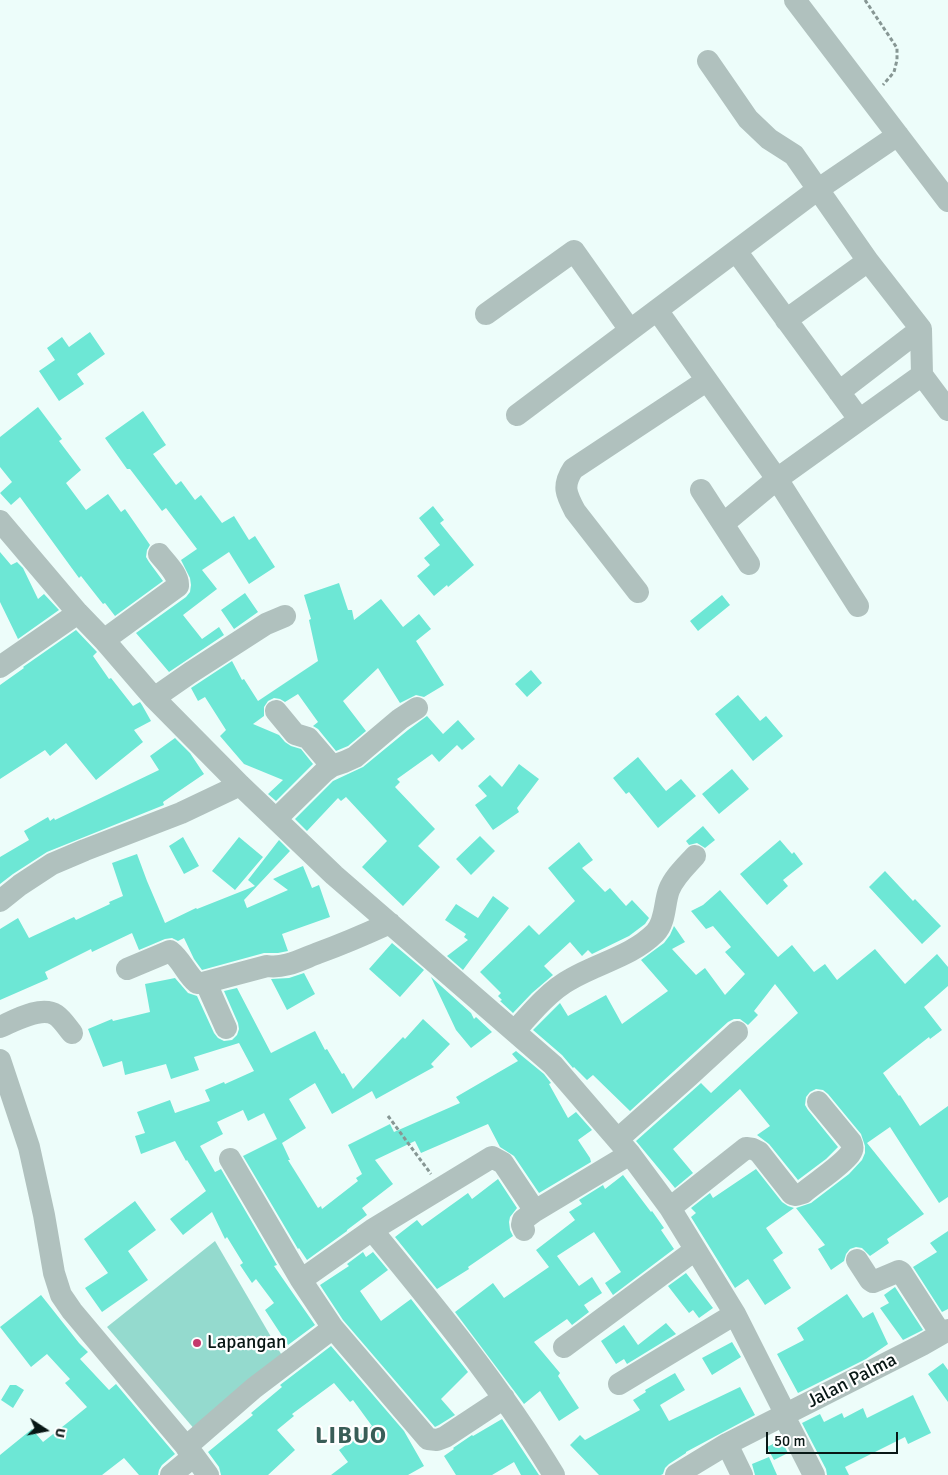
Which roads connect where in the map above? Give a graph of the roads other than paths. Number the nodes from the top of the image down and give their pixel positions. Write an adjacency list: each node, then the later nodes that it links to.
1 (795, 0): 3 (street)
2 (708, 61): 4 (street)
3 (898, 135): 4 (street); 5 (street)
4 (817, 190): 6 (street); 7 (street)
5 (948, 201)
6 (736, 251): 8 (street); 10 (street)
7 (868, 261): 10 (street); 11 (street)
8 (657, 310): 12 (street); 14 (street)
9 (486, 314): 12 (street)
10 (786, 320): 15 (street)
11 (921, 329): 13 (street); 15 (street)
12 (630, 330): 17 (street)
13 (922, 375): 16 (street); 18 (street)
14 (706, 381): 19 (street); 25 (street)
15 (839, 392): 18 (street)
16 (948, 410)
17 (517, 415)
18 (859, 418): 19 (street)
19 (777, 479): 22 (street); 26 (street)
20 (701, 490): 22 (street)
21 (0, 521): 27 (street)
22 (724, 524): 24 (street)
23 (159, 554): 29 (street)
24 (749, 564)
25 (638, 592)
26 (858, 606)
27 (78, 613): 29 (street); 30 (street)
28 (285, 616): 31 (street)
29 (104, 640): 31 (street)
30 (0, 667)
31 (154, 698): 35 (street)
32 (417, 708): 34 (street)
33 (276, 711): 34 (street)
34 (332, 766): 36 (street)
35 (240, 785): 36 (street); 38 (street)
36 (276, 819): 39 (street)
37 (695, 856): 45 (street)
38 (0, 901)
39 (390, 923): 41 (street); 45 (street)
40 (126, 968): 41 (street)
41 (206, 983): 43 (street)
42 (0, 1027): 44 (street)
43 (226, 1028)
44 (72, 1032)
45 (515, 1032): 49 (street)
46 (737, 1032): 49 (street)
47 (0, 1060): 66 (street)
48 (818, 1102): 51 (street)
49 (624, 1146): 51 (street); 52 (street)
50 (230, 1159): 57 (street)
51 (670, 1208): 55 (street)
52 (535, 1211): 53 (street); 54 (street)
53 (372, 1230): 57 (street); 63 (street)
54 (524, 1230)
55 (696, 1250): 58 (street); 61 (street)
56 (857, 1260): 60 (street)
57 (301, 1280): 59 (street)
58 (735, 1314): 62 (street); 64 (street)
59 (333, 1328): 63 (street); 66 (street)
60 (945, 1332): 64 (street, Jalan Palma)
61 (564, 1347)
62 (619, 1384)
63 (504, 1398): 69 (street)
64 (785, 1415): 65 (street, Jalan Palma); 72 (street)
65 (727, 1444): 70 (street, Jalan Palma); 71 (street)
66 (190, 1451): 67 (street); 68 (street)
67 (171, 1475)
68 (208, 1475)
69 (554, 1475)
70 (676, 1475)
71 (742, 1475)
72 (814, 1475)

